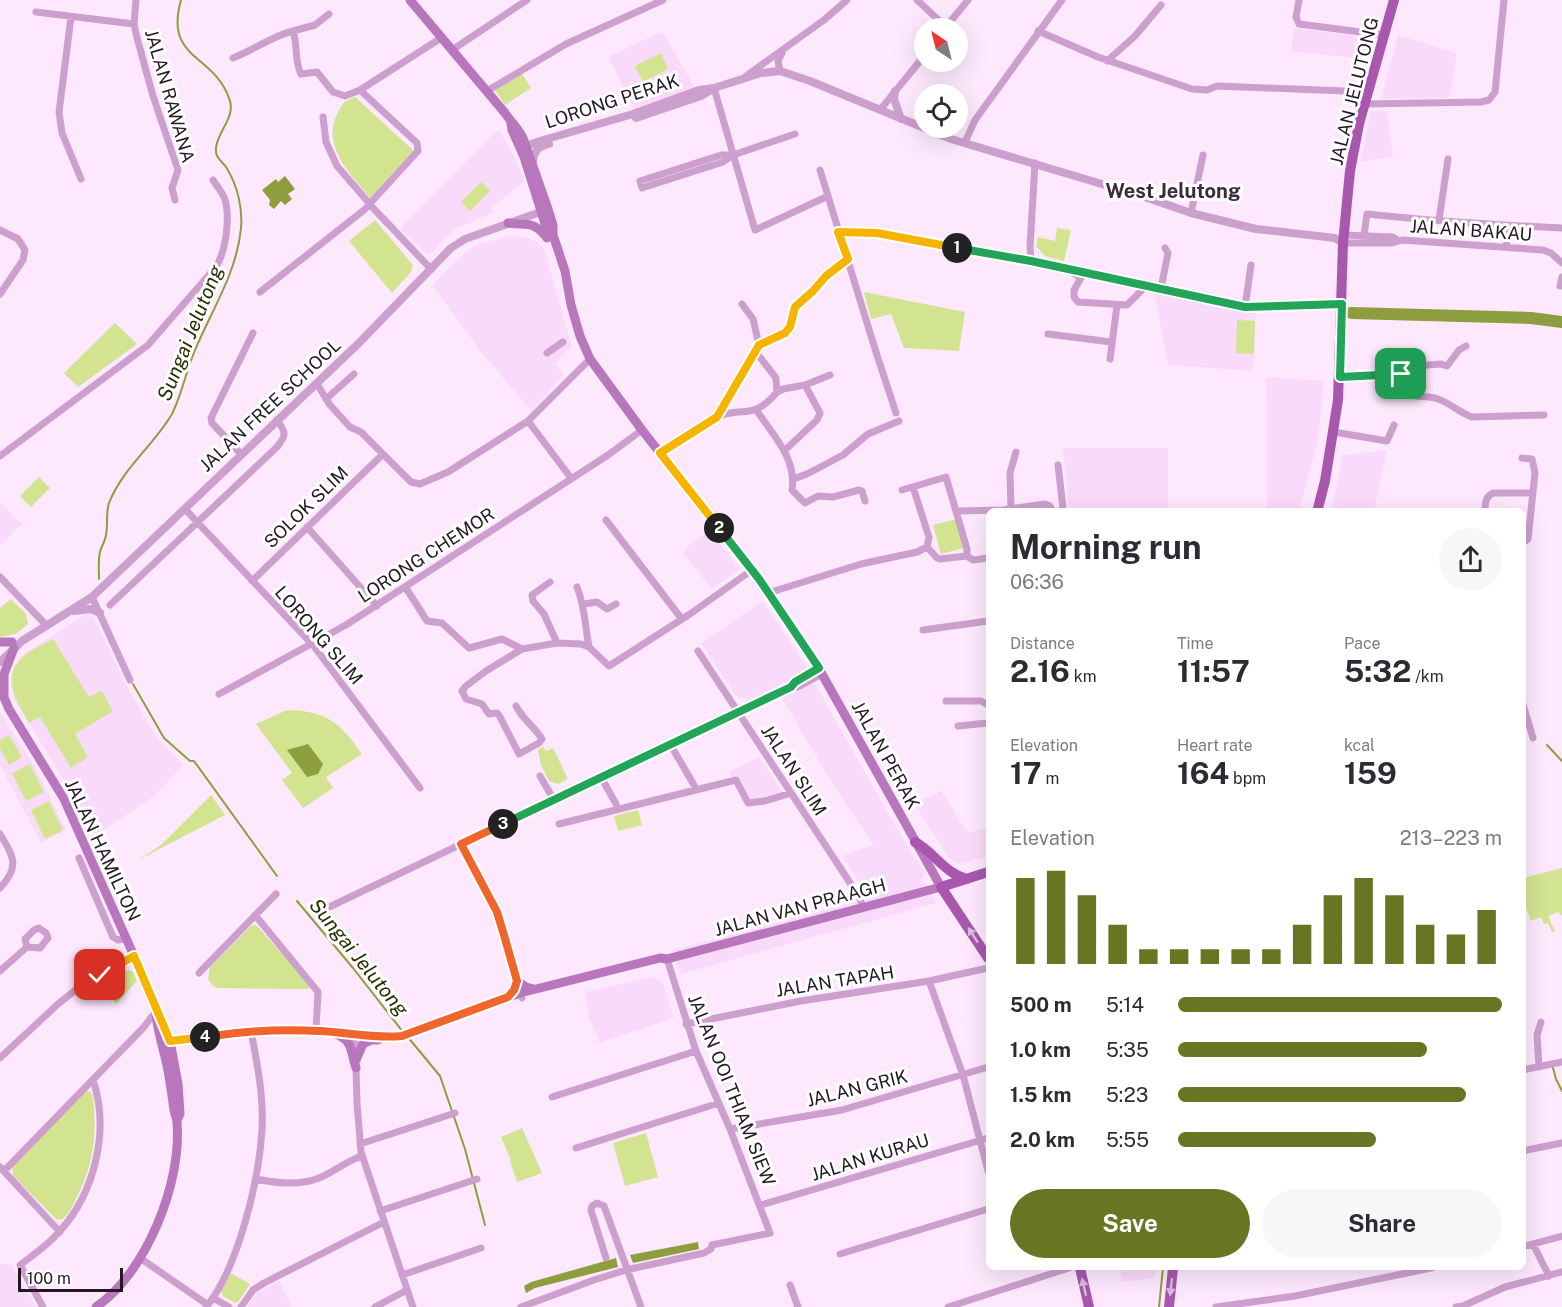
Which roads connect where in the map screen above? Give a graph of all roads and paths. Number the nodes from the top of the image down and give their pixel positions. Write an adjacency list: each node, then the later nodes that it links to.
1 (136, 0): 18 (street, JALAN RAWANA)
2 (410, 0): 22 (main road, JALAN PERAK)
3 (527, 0): 24 (street)
4 (663, 0): 32 (street)
5 (846, 0): 23 (street)
6 (917, 0): 16 (street)
7 (968, 0): 17 (street)
8 (1062, 0): 20 (street)
9 (1299, 0): 21 (street)
10 (1394, 0): 21 (main road, JALAN JELUTONG)
11 (1504, 0): 35 (street)
12 (1161, 5): 26 (street)
13 (36, 12): 15 (street)
14 (329, 14): 19 (street)
15 (70, 17): 18 (street); 48 (street)
16 (936, 18)
17 (954, 18)
18 (134, 24): 51 (street, JALAN RAWANA)
19 (293, 31): 25 (street); 31 (street)
20 (1038, 31): 26 (street); 40 (street)
21 (1384, 35): 34 (main road, JALAN JELUTONG)
22 (441, 38): 24 (main road, JALAN PERAK); 31 (street)
23 (785, 48): 28 (street); 29 (street)
24 (452, 50): 32 (main road, JALAN PERAK)
25 (233, 58)
26 (1107, 61): 34 (street)
27 (914, 68): 33 (street)
28 (780, 71): 29 (street, LORONG PERAK); 36 (street, LORONG PERAK)
29 (746, 76): 30 (street, LORONG PERAK)
30 (714, 88): 41 (street, LORONG PERAK); 42 (street); 45 (street, LORONG PERAK)
31 (360, 90): 52 (street)
32 (487, 91): 41 (main road, JALAN PERAK)
33 (895, 91): 36 (street); 38 (street)
34 (1368, 92): 35 (main road, JALAN JELUTONG)
35 (1364, 104): 62 (main road, JALAN JELUTONG)
36 (880, 110): 38 (street, LORONG PERAK)
37 (323, 117): 52 (street)
38 (902, 119): 40 (street, LORONG PERAK)
39 (795, 134): 42 (street)
40 (965, 142): 46 (street, LORONG PERAK)
41 (524, 147): 45 (main road, JALAN PERAK); 53 (main road, JALAN PERAK)
42 (733, 155): 42 (street); 50 (street)
43 (1203, 155): 54 (street)
44 (1448, 159): 55 (street)
45 (533, 162): 53 (main road, JALAN PERAK)
46 (1035, 162): 54 (street, LORONG PERAK); 68 (street)
47 (820, 170): 50 (street)
48 (81, 179)
49 (213, 180): 115 (street)
50 (828, 196): 60 (street)
51 (175, 200)
52 (369, 204): 71 (street); 76 (street)
53 (545, 210): 56 (street, JALAN FREE SCHOOL); 65 (main road, JALAN PERAK)
54 (1191, 213): 62 (street, LORONG PERAK)
55 (1439, 220): 57 (street); 61 (street)
56 (508, 223): 65 (main road); 71 (street, JALAN FREE SCHOOL)
57 (1509, 226): 58 (street); 64 (street)
58 (1562, 228)
59 (0, 230): 77 (street)
60 (838, 232): 67 (street); 68 (street)
61 (1364, 235): 62 (street, JALAN BAKAU); 63 (street, JALAN BAKAU)
62 (1341, 239): 63 (street, JALAN BAKAU); 79 (main road, JALAN JELUTONG)
63 (1397, 240): 64 (street, JALAN BAKAU)
64 (1506, 247): 69 (street, JALAN BAKAU)
65 (558, 248): 90 (main road, JALAN PERAK)
66 (1165, 248): 74 (street)
67 (848, 259): 86 (street); 101 (street)
68 (1031, 261): 74 (street); 80 (street)
69 (1562, 263)
70 (1251, 265): 81 (street)
71 (430, 269): 96 (street, JALAN FREE SCHOOL)
72 (1562, 277): 73 (street)
73 (1560, 286)
74 (1161, 288): 81 (street)
75 (1143, 289): 80 (street)
76 (260, 292)
77 (0, 294)
78 (742, 304): 86 (street)
79 (1342, 304): 81 (street); 95 (main road, JALAN JELUTONG)
80 (1117, 305): 85 (street)
81 (1245, 307)
82 (253, 333): 113 (street)
83 (1048, 334): 85 (street)
84 (563, 342): 89 (street)
85 (1111, 342): 91 (street)
86 (759, 345): 88 (street)
87 (1466, 346): 93 (street)
88 (756, 352): 98 (street); 103 (street)
89 (547, 354)
90 (590, 359): 105 (street); 108 (main road, JALAN PERAK)
91 (1110, 359)
92 (354, 374): 99 (street)
93 (1401, 374): 95 (street); 102 (street)
94 (830, 375): 97 (street)
95 (1340, 377): 109 (main road, JALAN JELUTONG)
96 (316, 384): 99 (street); 104 (street, JALAN FREE SCHOOL)
97 (805, 385): 98 (street); 110 (street)
98 (777, 393): 100 (street)
99 (326, 399): 114 (street)
100 (757, 411): 103 (street); 110 (street)
101 (896, 413)
102 (1544, 415)
103 (717, 417): 112 (street)
104 (277, 420): 113 (street, JALAN FREE SCHOOL); 133 (street)
105 (528, 421): 114 (street); 118 (street)
106 (899, 421): 119 (street)
107 (1394, 425): 109 (street)
108 (642, 430): 112 (main road, JALAN PERAK); 118 (street, LORONG CHEMOR)
109 (1334, 432): 127 (main road, JALAN JELUTONG)
110 (784, 451): 119 (street)
111 (1016, 452): 124 (street)
112 (660, 453): 139 (main road, JALAN PERAK)
113 (242, 454): 129 (street, JALAN FREE SCHOOL)
114 (382, 455): 134 (street, SOLOK SLIM)
115 (0, 456)
116 (1522, 458): 122 (street)
117 (1058, 465): 126 (street)
118 (571, 478): 144 (street, LORONG CHEMOR)
119 (794, 479): 123 (street)
120 (913, 487): 121 (street); 131 (street); 136 (street)
121 (902, 490)
122 (1532, 493): 128 (street); 135 (street)
123 (865, 501)
124 (1011, 508): 125 (street)
125 (1050, 508)
126 (1063, 508)
127 (1318, 508)
128 (1485, 508)
129 (185, 509): 133 (street, LORONG SLIM); 146 (street, JALAN FREE SCHOOL)
130 (986, 509): 131 (street)
131 (956, 511): 137 (street)
132 (606, 520): 153 (street)
133 (198, 523): 141 (street, LORONG SLIM); 149 (street)
134 (307, 527): 141 (street, SOLOK SLIM); 150 (street)
135 (1526, 540)
136 (927, 547): 137 (street); 145 (street)
137 (967, 556): 138 (street)
138 (986, 558)
139 (752, 570): 145 (main road, JALAN PERAK); 153 (street)
140 (0, 577): 155 (street)
141 (252, 581): 160 (street, LORONG SLIM)
142 (550, 582): 157 (street)
143 (577, 587): 147 (street)
144 (406, 588): 150 (street, LORONG CHEMOR); 162 (street)
145 (768, 592): 165 (main road, JALAN PERAK)
146 (92, 597): 151 (street, JALAN FREE SCHOOL); 152 (street)
147 (584, 604): 148 (street); 161 (street)
148 (616, 604)
149 (110, 605)
150 (377, 606): 160 (street, LORONG CHEMOR)
151 (71, 612): 152 (street); 155 (street, JALAN FREE SCHOOL)
152 (100, 613): 166 (street)
153 (681, 618): 161 (street)
154 (986, 621): 156 (street)
155 (47, 626): 159 (street, JALAN FREE SCHOOL)
156 (923, 630)
157 (557, 643): 161 (street); 162 (street)
158 (0, 644): 159 (main road)
159 (16, 644): 164 (street, JALAN FREE SCHOOL); 170 (main road)
160 (313, 645): 168 (street, LORONG CHEMOR); 182 (street, LORONG SLIM)
161 (589, 647)
162 (522, 649): 172 (street)
163 (698, 651): 173 (street, JALAN SLIM)
164 (0, 662)
165 (821, 671): 173 (street); 188 (main road, JALAN PERAK)
166 (130, 680)
167 (0, 688): 170 (main road, JALAN HAMILTON)
168 (219, 694)
169 (946, 701): 171 (street)
170 (5, 703): 199 (main road, JALAN HAMILTON)
171 (986, 704)
172 (516, 706)
173 (738, 712): 178 (street); 183 (street, JALAN SLIM)
174 (1526, 714): 177 (street)
175 (986, 723): 176 (street)
176 (958, 726)
177 (1533, 738)
178 (670, 744): 180 (street); 181 (street)
179 (540, 776): 184 (street)
180 (601, 777): 184 (street); 185 (street)
181 (694, 785)
182 (420, 788)
183 (791, 793): 186 (street); 196 (street, JALAN SLIM)
184 (554, 800): 189 (street)
185 (616, 804)
186 (559, 824)
187 (0, 834): 194 (street)
188 (915, 842): 192 (main road); 193 (main road, JALAN PERAK)
189 (461, 844): 197 (street); 207 (street)
190 (79, 858): 199 (street)
191 (986, 873): 192 (main road)
192 (967, 879): 193 (main road)
193 (944, 886): 196 (main road, JALAN VAN PRAAGH); 201 (main road, JALAN PERAK, one-way to 193)
194 (0, 888)
195 (276, 894): 198 (street)
196 (863, 907): 203 (main road, JALAN VAN PRAAGH)
197 (323, 910)
198 (255, 915): 206 (street); 217 (street)
199 (127, 938): 202 (main road, JALAN HAMILTON)
200 (27, 947): 205 (street)
201 (986, 955)
202 (134, 956): 212 (main road, JALAN HAMILTON); 224 (street)
203 (667, 959): 209 (main road, JALAN VAN PRAAGH); 210 (main road, JALAN VAN PRAAGH); 214 (street, JALAN OOI THIAM SIEW)
204 (986, 968): 208 (street, JALAN TAPAH)
205 (0, 971)
206 (199, 973)
207 (517, 981): 209 (main road); 210 (street); 211 (main road)
208 (929, 981): 214 (street, JALAN TAPAH); 230 (street)
209 (535, 989): 210 (main road, JALAN VAN PRAAGH)
210 (521, 996): 211 (main road, JALAN VAN PRAAGH); 221 (main road, JALAN VAN PRAAGH)
211 (508, 997): 221 (main road, JALAN VAN PRAAGH)
212 (156, 1011): 215 (main road, JALAN HAMILTON); 216 (street); 222 (main road, JALAN HAMILTON)
213 (1541, 1022): 228 (street)
214 (686, 1024): 223 (street, JALAN OOI THIAM SIEW)
215 (158, 1026): 216 (street); 222 (main road); 235 (main road, JALAN HAMILTON)
216 (144, 1027): 231 (street)
217 (316, 1030): 218 (main road, JALAN VAN PRAAGH); 219 (main road, JALAN VAN PRAAGH)
218 (250, 1031): 222 (main road, JALAN VAN PRAAGH); 244 (street)
219 (329, 1031): 220 (main road, JALAN VAN PRAAGH); 226 (main road)
220 (355, 1033): 221 (main road, JALAN VAN PRAAGH); 226 (street)
221 (404, 1035): 226 (main road)
222 (170, 1041): 235 (main road, JALAN HAMILTON)
223 (696, 1051): 232 (street); 233 (street, JALAN OOI THIAM SIEW)
224 (0, 1058)
225 (1562, 1062): 228 (street)
226 (356, 1064): 239 (street)
227 (986, 1068): 230 (street, JALAN GRIK)
228 (1539, 1068): 229 (street)
229 (1526, 1070)
230 (963, 1075): 236 (street, JALAN GRIK); 237 (street)
231 (93, 1080): 243 (street); 250 (street)
232 (552, 1098)
233 (719, 1103): 236 (street, JALAN OOI THIAM SIEW); 240 (street)
234 (451, 1114): 239 (street)
235 (177, 1120): 256 (main road, JALAN HAMILTON)
236 (730, 1129): 246 (street, JALAN OOI THIAM SIEW)
237 (985, 1139): 246 (street, JALAN KURAU)
238 (1562, 1143): 241 (street)
239 (360, 1144): 242 (street)
240 (576, 1148)
241 (1526, 1150)
242 (362, 1156): 244 (street); 248 (street)
243 (2, 1169): 250 (street)
244 (256, 1179): 268 (street)
245 (477, 1179): 248 (street)
246 (761, 1205): 258 (street, JALAN OOI THIAM SIEW)
247 (986, 1210): 255 (street)
248 (380, 1211): 249 (street)
249 (384, 1222): 264 (street); 274 (street)
250 (60, 1232): 271 (street)
251 (1562, 1236): 252 (street)
252 (1533, 1244): 253 (street); 265 (street)
253 (1526, 1246)
254 (481, 1248): 264 (street)
255 (840, 1254)
256 (140, 1258): 270 (street); 272 (main road, JALAN HAMILTON)
257 (606, 1258): 258 (street)
258 (626, 1267): 277 (street); 278 (street)
259 (1063, 1270): 280 (street)
260 (1080, 1270): 281 (main road, one-way to 260)
261 (1173, 1270): 282 (main road, one-way to 282)
262 (1422, 1270): 269 (street)
263 (1562, 1272): 265 (street)
264 (402, 1275): 267 (street)
265 (1549, 1276): 284 (street)
266 (790, 1285): 279 (street)
267 (407, 1290): 275 (street); 276 (street)
268 (213, 1298): 270 (street); 273 (street)
269 (1266, 1303): 283 (street)
270 (207, 1306)
271 (44, 1307)
272 (96, 1307)
273 (229, 1307)
274 (241, 1307)
275 (375, 1307)
276 (413, 1307)
277 (520, 1307)
278 (640, 1307)
279 (798, 1307)
280 (948, 1307)
281 (1089, 1307)
282 (1168, 1307)
283 (1216, 1307)
284 (1456, 1307)

